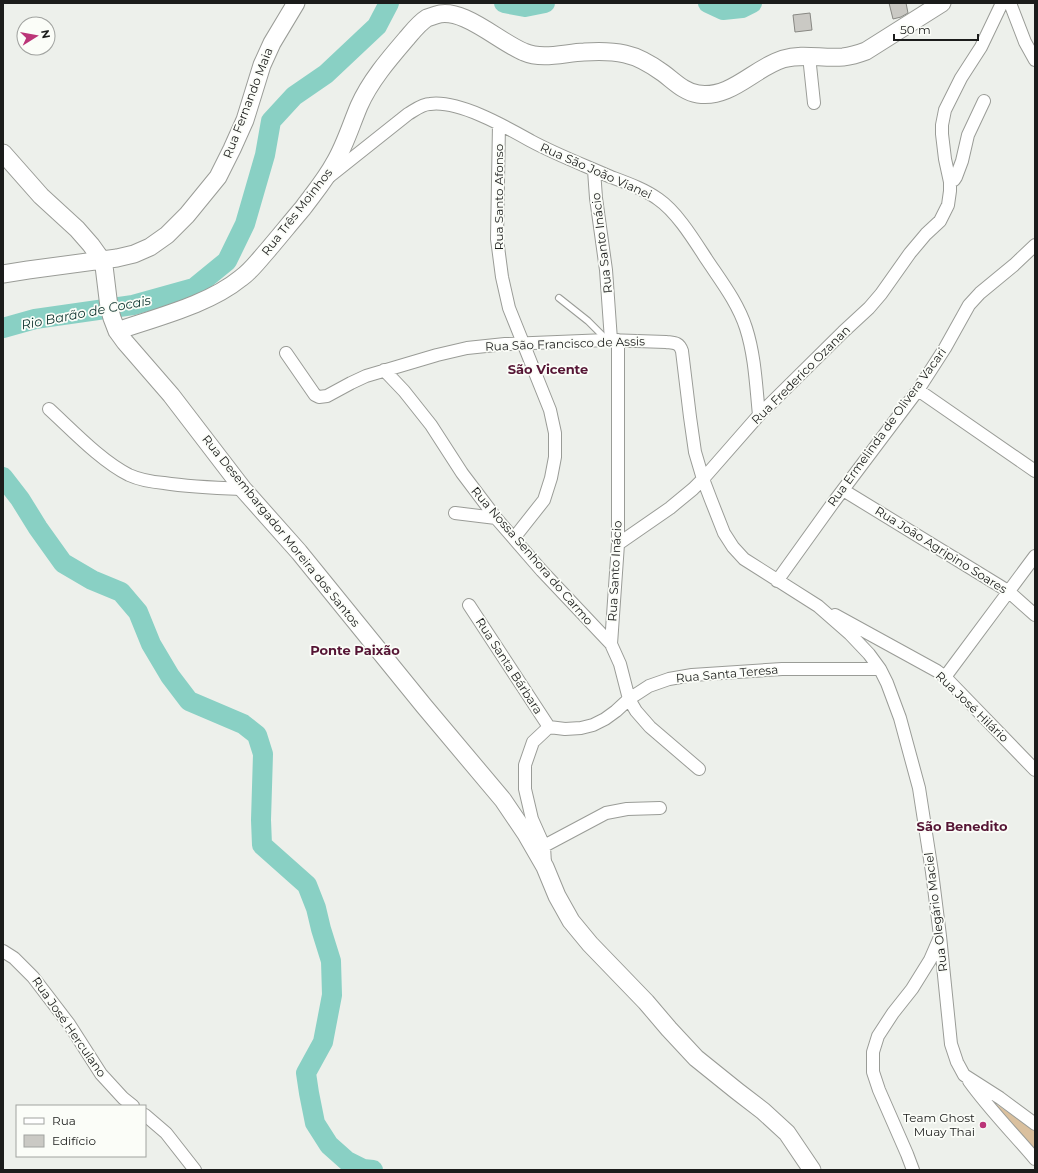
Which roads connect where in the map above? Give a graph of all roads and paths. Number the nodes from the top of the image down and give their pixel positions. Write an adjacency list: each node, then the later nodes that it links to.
1 (296, 3): 15 (street, Rua Fernando Maia)
2 (942, 3): 5 (street, Rua Três Moinhos)
3 (1002, 3): 13 (street, Rua Frederico Ozanan)
4 (1010, 3): 6 (street)
5 (809, 56): 8 (street); 12 (street, Rua Três Moinhos)
6 (1035, 60)
7 (984, 101): 13 (street, Rua Frederico Ozanan)
8 (814, 102)
9 (499, 124): 11 (street, Rua São João Vianei); 12 (street, Rua São João Vianei); 20 (street, Rua Santo Afonso)
10 (3, 153): 15 (street, Rua Desembargador Moreira dos Santos)
11 (594, 170): 19 (street, Rua Santo Inácio); 26 (street, Rua São João Vianei)
12 (323, 181): 18 (street, Rua Três Moinhos)
13 (950, 182): 26 (street, Rua Frederico Ozanan)
14 (1035, 245): 24 (street, Rua Ermelinda de Olivera Vacari)
15 (103, 266): 16 (street, Rua Fernando Maia); 18 (street, Rua Desembargador Moreira dos Santos)
16 (3, 274)
17 (559, 298): 19 (lane)
18 (117, 331): 29 (street, Rua Desembargador Moreira dos Santos)
19 (612, 340): 20 (street, Rua São Francisco de Assis); 21 (street, Rua São Francisco de Assis); 34 (street, Rua Santo Inácio)
20 (523, 343): 23 (street, Rua São Francisco de Assis); 33 (street, Rua Santo Afonso)
21 (682, 351): 28 (street, Rua Olegário Maciel)
22 (286, 353): 23 (street, Rua São Francisco de Assis)
23 (384, 370): 32 (street, Rua Nossa Senhora do Carmo)
24 (918, 390): 27 (street); 30 (street, Rua Ermelinda de Olivera Vacari)
25 (49, 409): 29 (street)
26 (759, 415): 28 (street, Rua Frederico Ozanan)
27 (1035, 471)
28 (703, 479): 34 (street, Rua Frederico Ozanan); 36 (street, Rua Olegário Maciel)
29 (243, 489): 50 (street, Rua Desembargador Moreira dos Santos)
30 (843, 490): 36 (street, Rua Ermelinda de Olivera Vacari); 37 (street, Rua João Agripino Soares)
31 (455, 513): 32 (street)
32 (496, 518): 33 (street, Rua Nossa Senhora do Carmo)
33 (514, 538): 41 (street, Rua Nossa Senhora do Carmo)
34 (618, 544): 41 (street, Rua Santo Inácio)
35 (1035, 556): 37 (street)
36 (777, 581): 39 (street, Rua Olegário Maciel)
37 (1008, 591): 40 (street, Rua João Agripino Soares); 43 (street)
38 (469, 605): 45 (street, Rua Santa Bárbara)
39 (818, 606): 42 (street, Rua Olegário Maciel); 43 (street, Rua José Hilário)
40 (1035, 615)
41 (610, 644): 44 (street)
42 (880, 668): 44 (street, Rua Santa Teresa); 51 (street, Rua Olegário Maciel)
43 (945, 677): 47 (street, Rua José Hilário)
44 (629, 699): 45 (street, Rua Santa Teresa); 46 (street)
45 (549, 727): 49 (street)
46 (699, 769)
47 (1035, 770)
48 (660, 808): 49 (street)
49 (544, 846): 50 (street)
50 (545, 867): 59 (street, Rua Desembargador Moreira dos Santos)
51 (940, 936): 53 (street, Rua Olegário Maciel); 60 (street)
52 (3, 951): 54 (street, Rua José Herculano)
53 (964, 1075): 56 (street); 57 (street, Rua Olegário Maciel)
54 (132, 1105)
55 (146, 1116): 58 (street)
56 (1035, 1124)
57 (1035, 1160)
58 (195, 1170)
59 (812, 1170)
60 (913, 1170)

